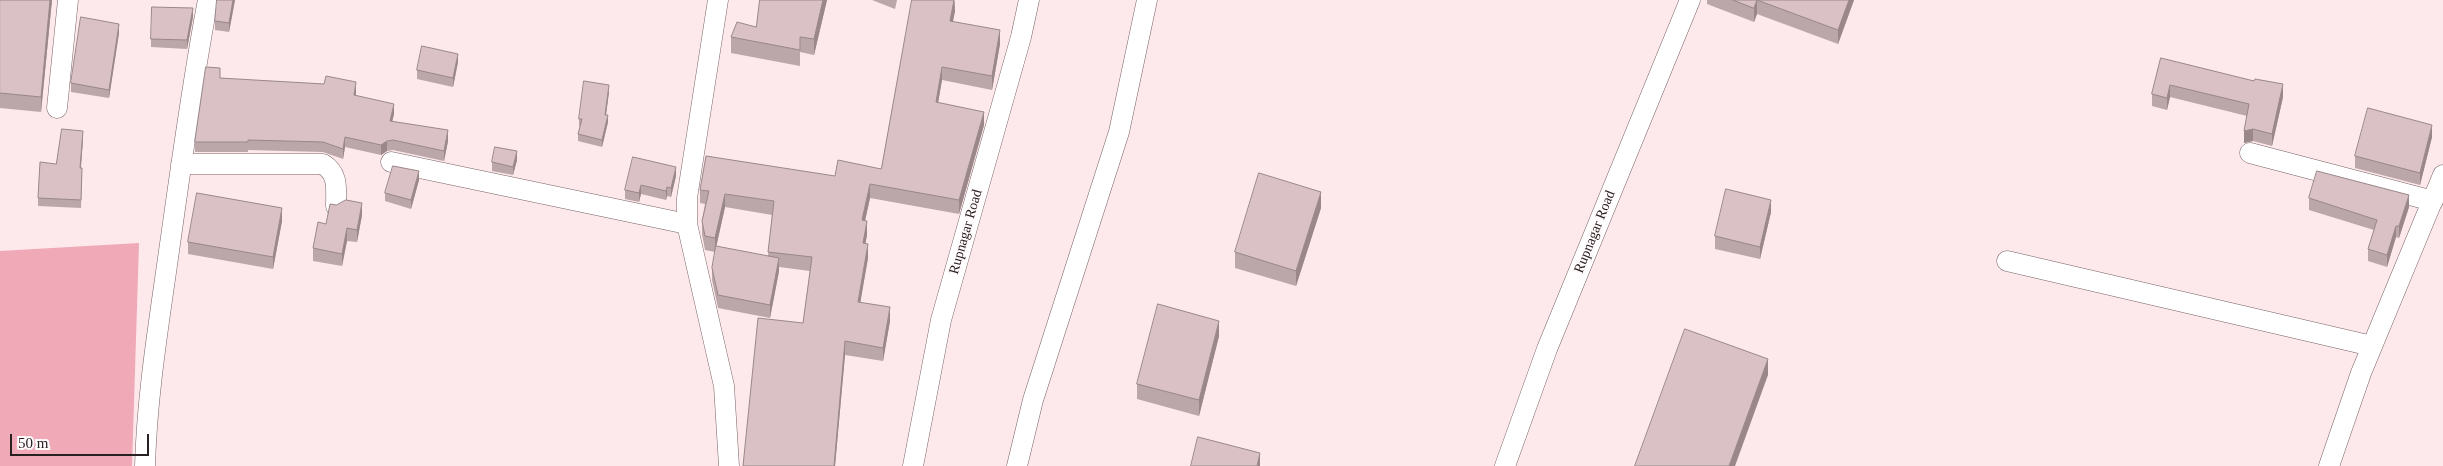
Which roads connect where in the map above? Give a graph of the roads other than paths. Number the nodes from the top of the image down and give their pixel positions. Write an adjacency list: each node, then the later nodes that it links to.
1 (68, 0): 7 (street)
2 (208, 0): 10 (street)
3 (718, 0): 14 (street)
4 (1029, 0): 19 (street, Rupnagar Road)
5 (1147, 0): 20 (street)
6 (1690, 0): 21 (street, Rupnagar Road)
7 (57, 108)
8 (2250, 153): 12 (street)
9 (390, 162): 14 (street)
10 (181, 164): 13 (street); 17 (street)
11 (2443, 175): 12 (street)
12 (2433, 201): 16 (street)
13 (336, 206)
14 (687, 224): 18 (street)
15 (2007, 262): 16 (street)
16 (2372, 346): 22 (street)
17 (145, 466)
18 (730, 466)
19 (913, 466)
20 (1017, 466)
21 (1505, 466)
22 (2329, 466)

